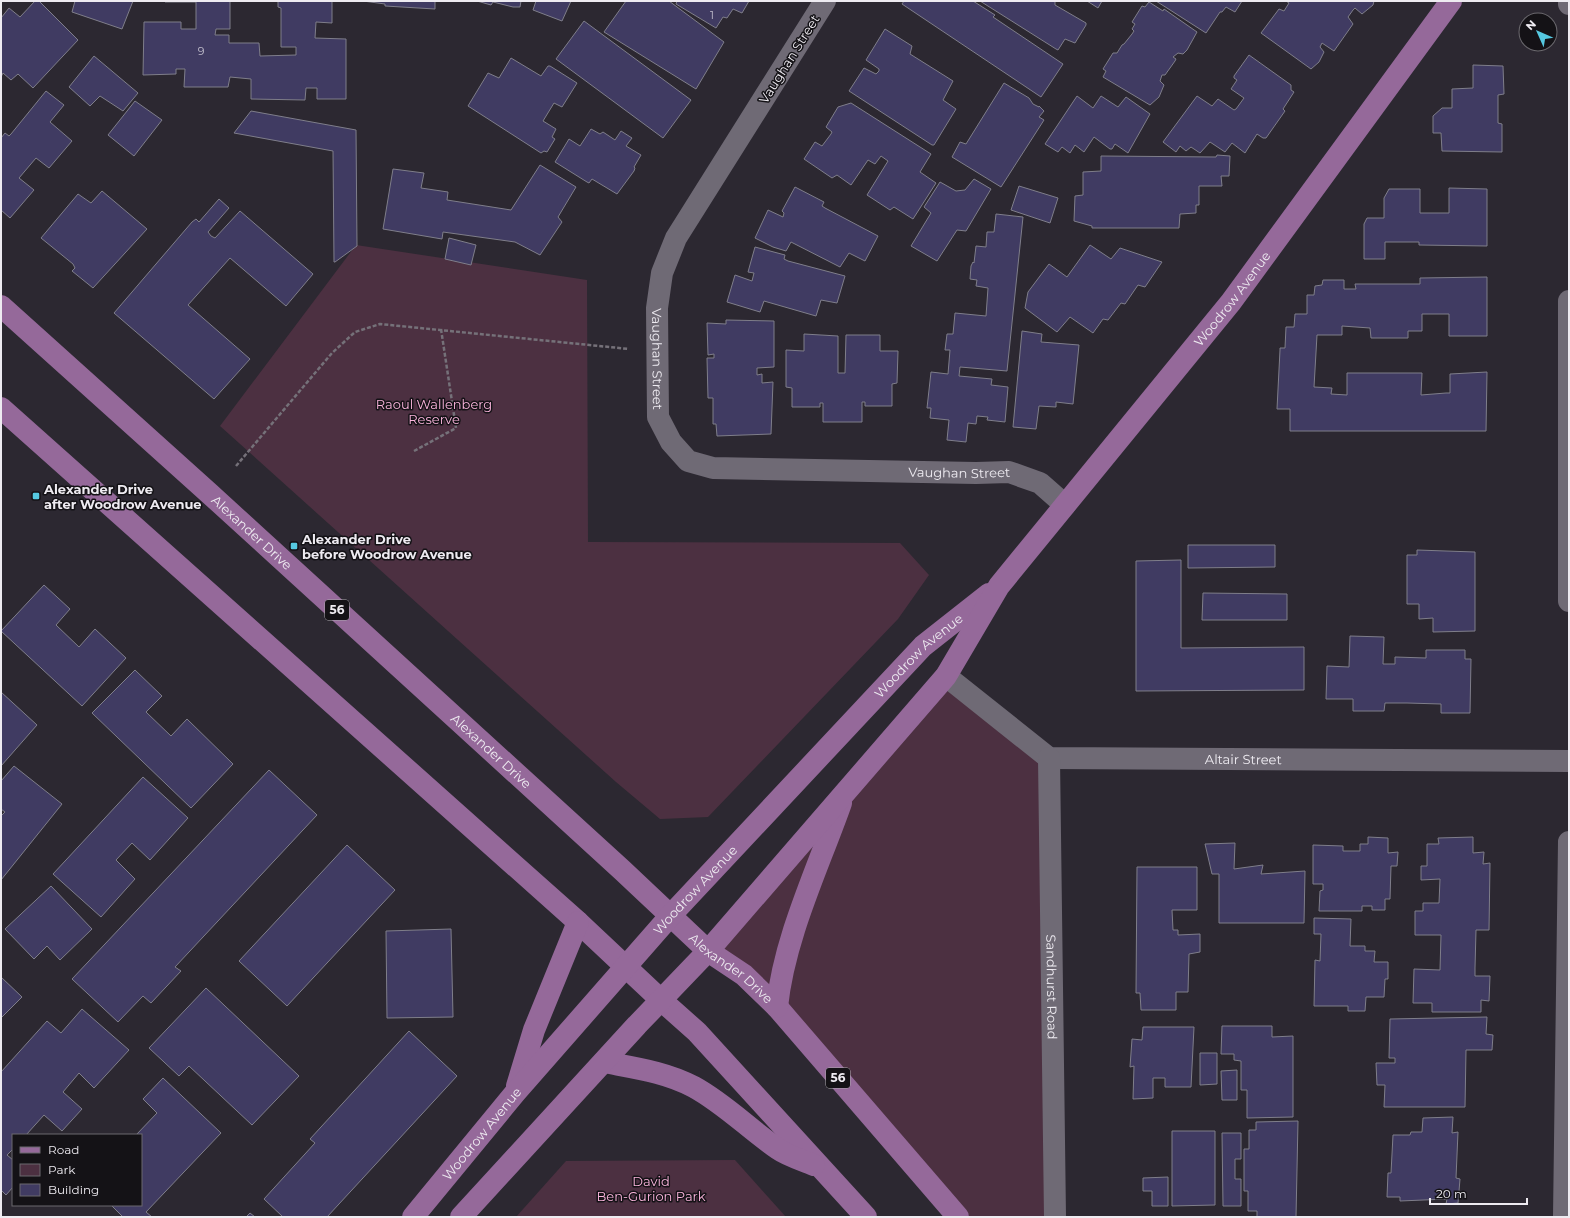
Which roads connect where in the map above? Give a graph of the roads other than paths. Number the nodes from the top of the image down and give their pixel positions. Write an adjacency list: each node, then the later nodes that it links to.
1 (825, 1): 7 (street, Vaughan Street)
2 (1451, 1): 7 (main road, Woodrow Avenue)
3 (1569, 301): 6 (street)
4 (1, 306): 15 (main road, Alexander Drive / 56)
5 (1, 408): 16 (main road)
6 (1569, 486): 9 (street)
7 (1065, 505): 8 (main road, Woodrow Avenue)
8 (999, 586): 10 (main road, Woodrow Avenue); 15 (main road, Woodrow Avenue)
9 (1569, 601)
10 (946, 676): 11 (street); 13 (main road, Woodrow Avenue)
11 (1049, 758): 12 (street, Altair Street); 28 (street, Sandhurst Road)
12 (1569, 761)
13 (847, 788): 17 (main road, Woodrow Avenue); 20 (main road)
14 (1569, 842): 29 (street)
15 (671, 915): 17 (main road, Alexander Drive / 56); 18 (main road, Woodrow Avenue)
16 (578, 922): 18 (main road); 22 (main road)
17 (708, 951): 19 (main road, Woodrow Avenue); 20 (main road, Alexander Drive / 56)
18 (624, 967): 19 (main road); 22 (main road, Woodrow Avenue)
19 (661, 1000): 21 (main road, Woodrow Avenue); 23 (main road)
20 (777, 1007): 27 (main road, Alexander Drive / 56)
21 (604, 1062): 23 (main road); 25 (main road, Woodrow Avenue)
22 (515, 1093): 24 (main road, Woodrow Avenue)
23 (821, 1167): 26 (main road)
24 (414, 1217)
25 (461, 1217)
26 (866, 1217)
27 (958, 1217)
28 (1055, 1217)
29 (1564, 1217)

